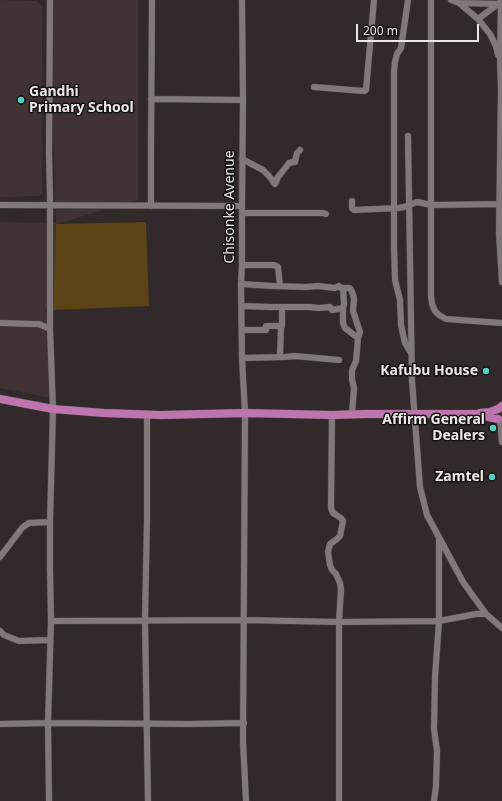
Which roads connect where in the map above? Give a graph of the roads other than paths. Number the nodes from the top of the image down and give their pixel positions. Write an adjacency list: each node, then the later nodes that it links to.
1 (50, 0): 24 (street)
2 (152, 0): 13 (street)
3 (242, 0): 14 (street, Chisonke Avenue)
4 (374, 0): 12 (street)
5 (408, 0): 28 (street)
6 (432, 0): 22 (street)
7 (451, 0): 8 (street)
8 (459, 3): 9 (street); 10 (street)
9 (501, 3): 10 (street); 11 (street)
10 (478, 19): 11 (street)
11 (500, 60): 21 (street)
12 (314, 87)
13 (151, 99): 14 (street); 18 (street)
14 (243, 100): 17 (street, Chisonke Avenue)
15 (408, 136): 20 (street)
16 (300, 150): 17 (street)
17 (242, 159): 27 (street, Chisonke Avenue)
18 (151, 193): 25 (street); 26 (street)
19 (352, 201): 28 (street)
20 (409, 204): 22 (street); 28 (street); 46 (street)
21 (501, 204): 22 (street); 32 (street)
22 (431, 205): 40 (street)
23 (0, 206): 24 (street)
24 (50, 206): 25 (street); 43 (street)
25 (151, 206): 26 (street)
26 (160, 206): 27 (street)
27 (242, 206): 29 (street, Chisonke Avenue)
28 (394, 208): 46 (street)
29 (242, 213): 30 (street); 31 (street, Chisonke Avenue)
30 (326, 214)
31 (242, 266): 33 (street, Chisonke Avenue); 34 (street)
32 (502, 282)
33 (241, 284): 34 (street); 36 (street, Chisonke Avenue)
34 (280, 286): 35 (street)
35 (343, 288): 37 (street); 39 (street)
36 (242, 306): 38 (street); 44 (street, Chisonke Avenue)
37 (344, 306): 38 (street); 39 (street); 45 (street)
38 (296, 307): 42 (street)
39 (353, 307): 45 (street)
40 (502, 323)
41 (0, 324): 43 (street)
42 (281, 326): 44 (street); 47 (street)
43 (50, 329): 52 (street)
44 (242, 330): 48 (street, Chisonke Avenue)
45 (358, 338): 55 (street)
46 (412, 355): 58 (street)
47 (280, 357): 48 (street); 49 (street)
48 (242, 358): 53 (street, Chisonke Avenue)
49 (339, 360)
50 (0, 399): 52 (main road)
51 (500, 406): 56 (main road); 59 (main road)
52 (52, 409): 54 (main road); 61 (street)
53 (245, 413): 54 (main road); 57 (main road); 66 (street, Chisonke Avenue)
54 (147, 414): 65 (street)
55 (352, 414): 57 (main road); 58 (main road)
56 (475, 414): 58 (main road); 59 (main road)
57 (332, 415): 69 (street)
58 (414, 415): 62 (street)
59 (500, 420): 60 (street)
60 (502, 442)
61 (50, 522): 63 (street); 67 (street)
62 (439, 537): 64 (street); 68 (street)
63 (0, 557)
64 (486, 614): 68 (street); 70 (street)
65 (145, 620): 66 (street); 67 (street); 76 (street)
66 (244, 620): 69 (street); 74 (street, Chisonke Avenue)
67 (51, 621): 72 (street)
68 (439, 621): 69 (street); 81 (street)
69 (339, 622): 80 (street)
70 (502, 628)
71 (0, 631): 72 (street)
72 (50, 640): 73 (street)
73 (48, 723): 75 (street); 76 (street); 77 (street)
74 (244, 723): 76 (street); 79 (street, Chisonke Avenue)
75 (0, 724)
76 (147, 724): 78 (street)
77 (49, 801)
78 (148, 801)
79 (246, 801)
80 (339, 801)
81 (434, 801)

